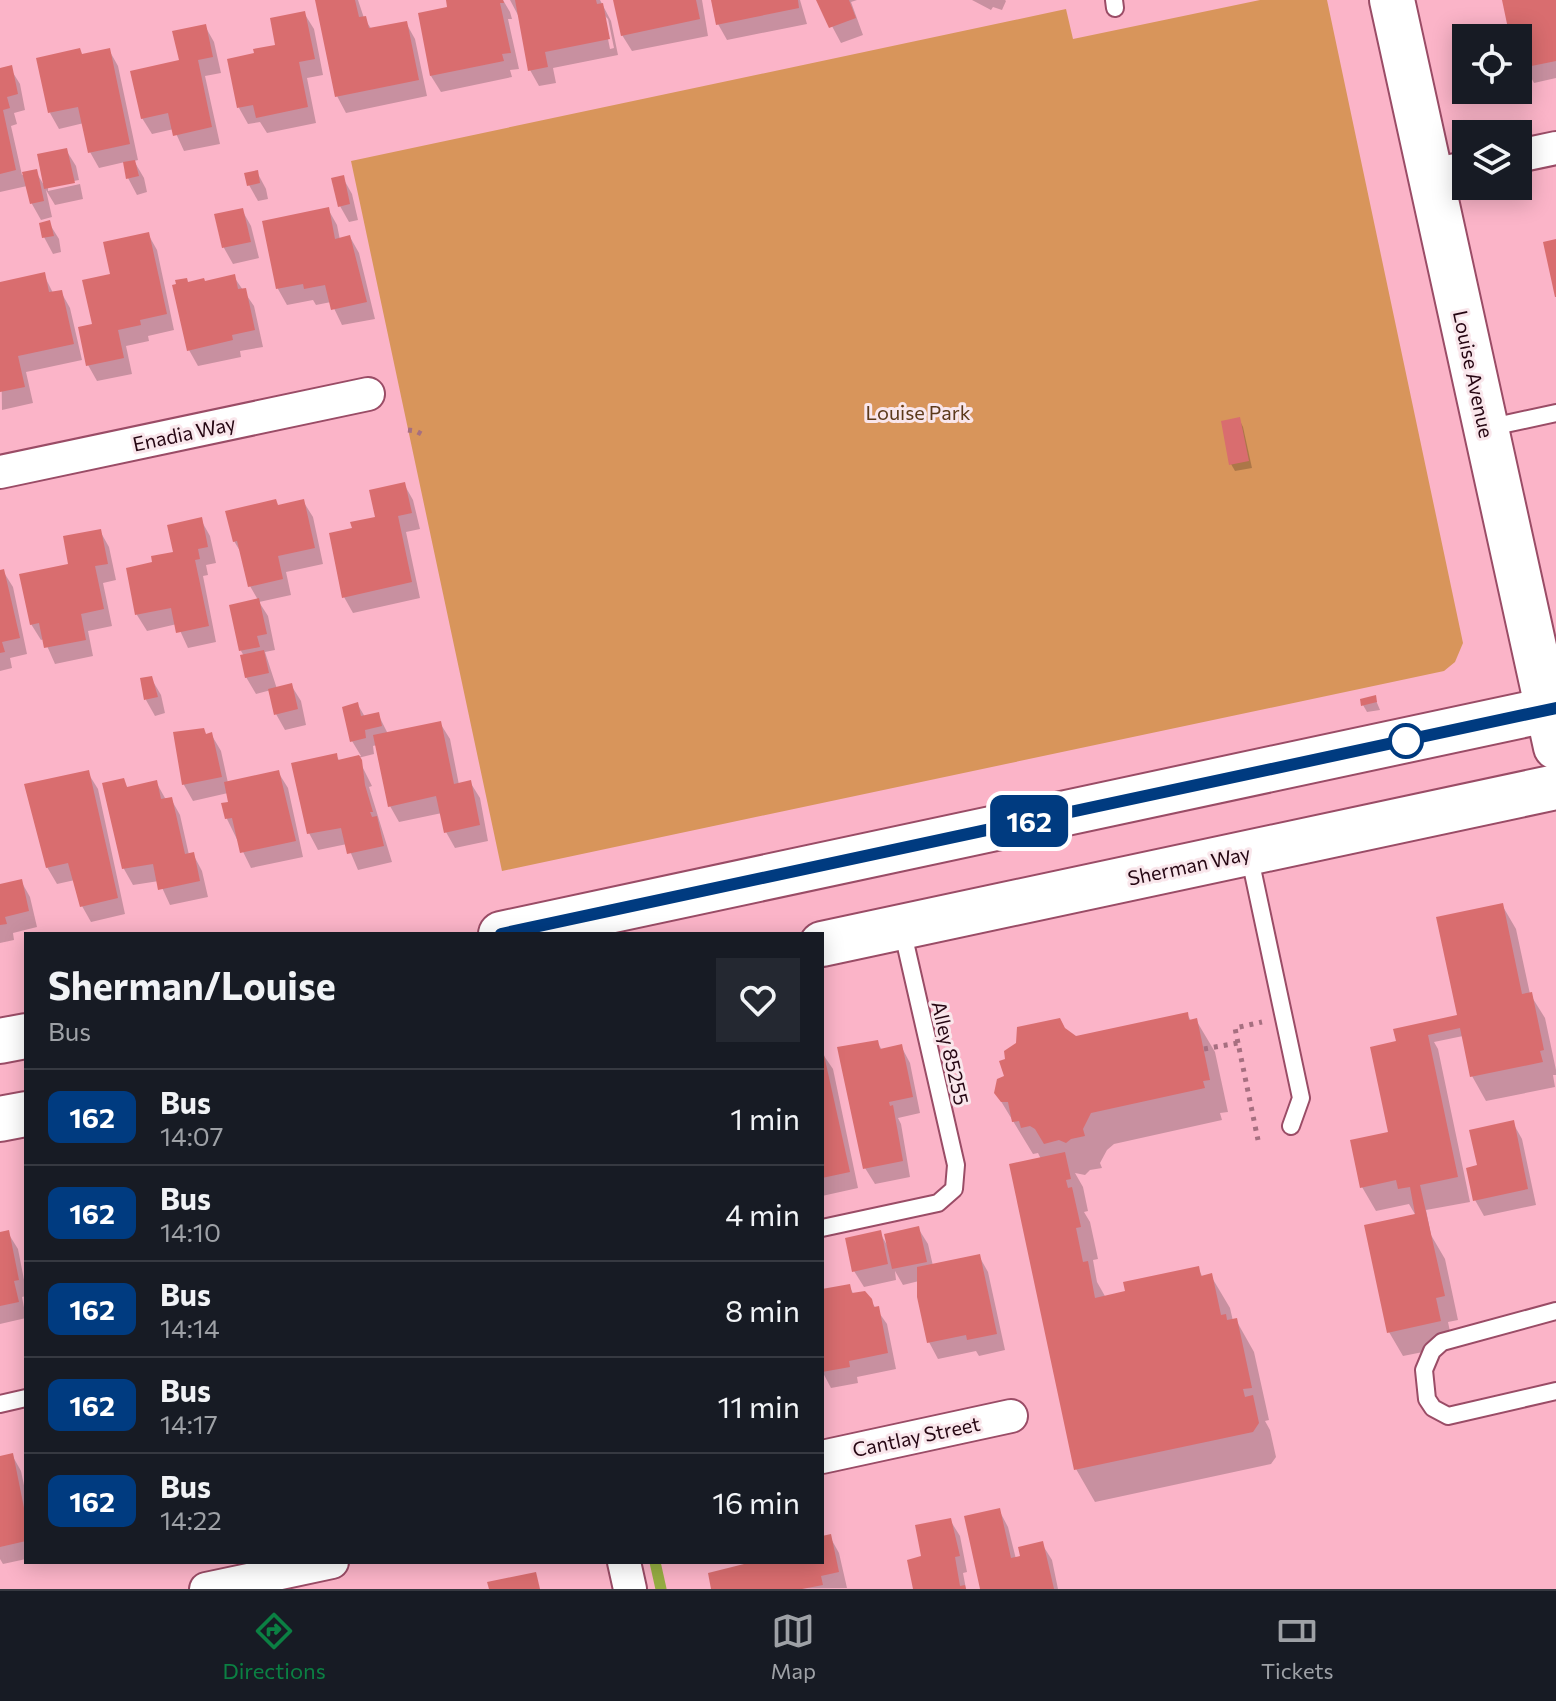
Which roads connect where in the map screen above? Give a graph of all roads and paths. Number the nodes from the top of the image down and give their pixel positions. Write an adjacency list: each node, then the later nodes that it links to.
1 (1392, 0): 4 (main road, Louise Avenue)
2 (1556, 148): 3 (street)
3 (1532, 153)
4 (1449, 171): 7 (main road, Louise Avenue)
5 (368, 394): 10 (street, Enadia Way)
6 (1556, 413): 7 (lane)
7 (1486, 428): 11 (main road, Louise Avenue)
8 (408, 430): 9 (path)
9 (425, 436)
10 (0, 472)
11 (1553, 722): 15 (main road)
12 (1556, 787): 13 (main road, Sherman Way)
13 (1249, 853): 14 (main road, Sherman Way); 17 (lane)
14 (902, 927): 16 (main road, Sherman Way); 26 (lane, Alley 85255)
15 (511, 932)
16 (824, 944)
17 (1283, 1018): 20 (path); 24 (lane)
18 (24, 1036): 19 (main road)
19 (0, 1041)
20 (1238, 1043): 21 (path); 25 (path)
21 (1204, 1049)
22 (24, 1114): 23 (main road)
23 (0, 1119)
24 (1291, 1126)
25 (1258, 1140)
26 (824, 1228)
27 (1556, 1311): 28 (lane)
28 (1556, 1391)
29 (24, 1398): 30 (lane)
30 (0, 1404)
31 (1011, 1416): 32 (street, Cantlay Street)
32 (824, 1457)
33 (323, 1564): 35 (street)
34 (624, 1564): 36 (street)
35 (206, 1589)
36 (630, 1589)

